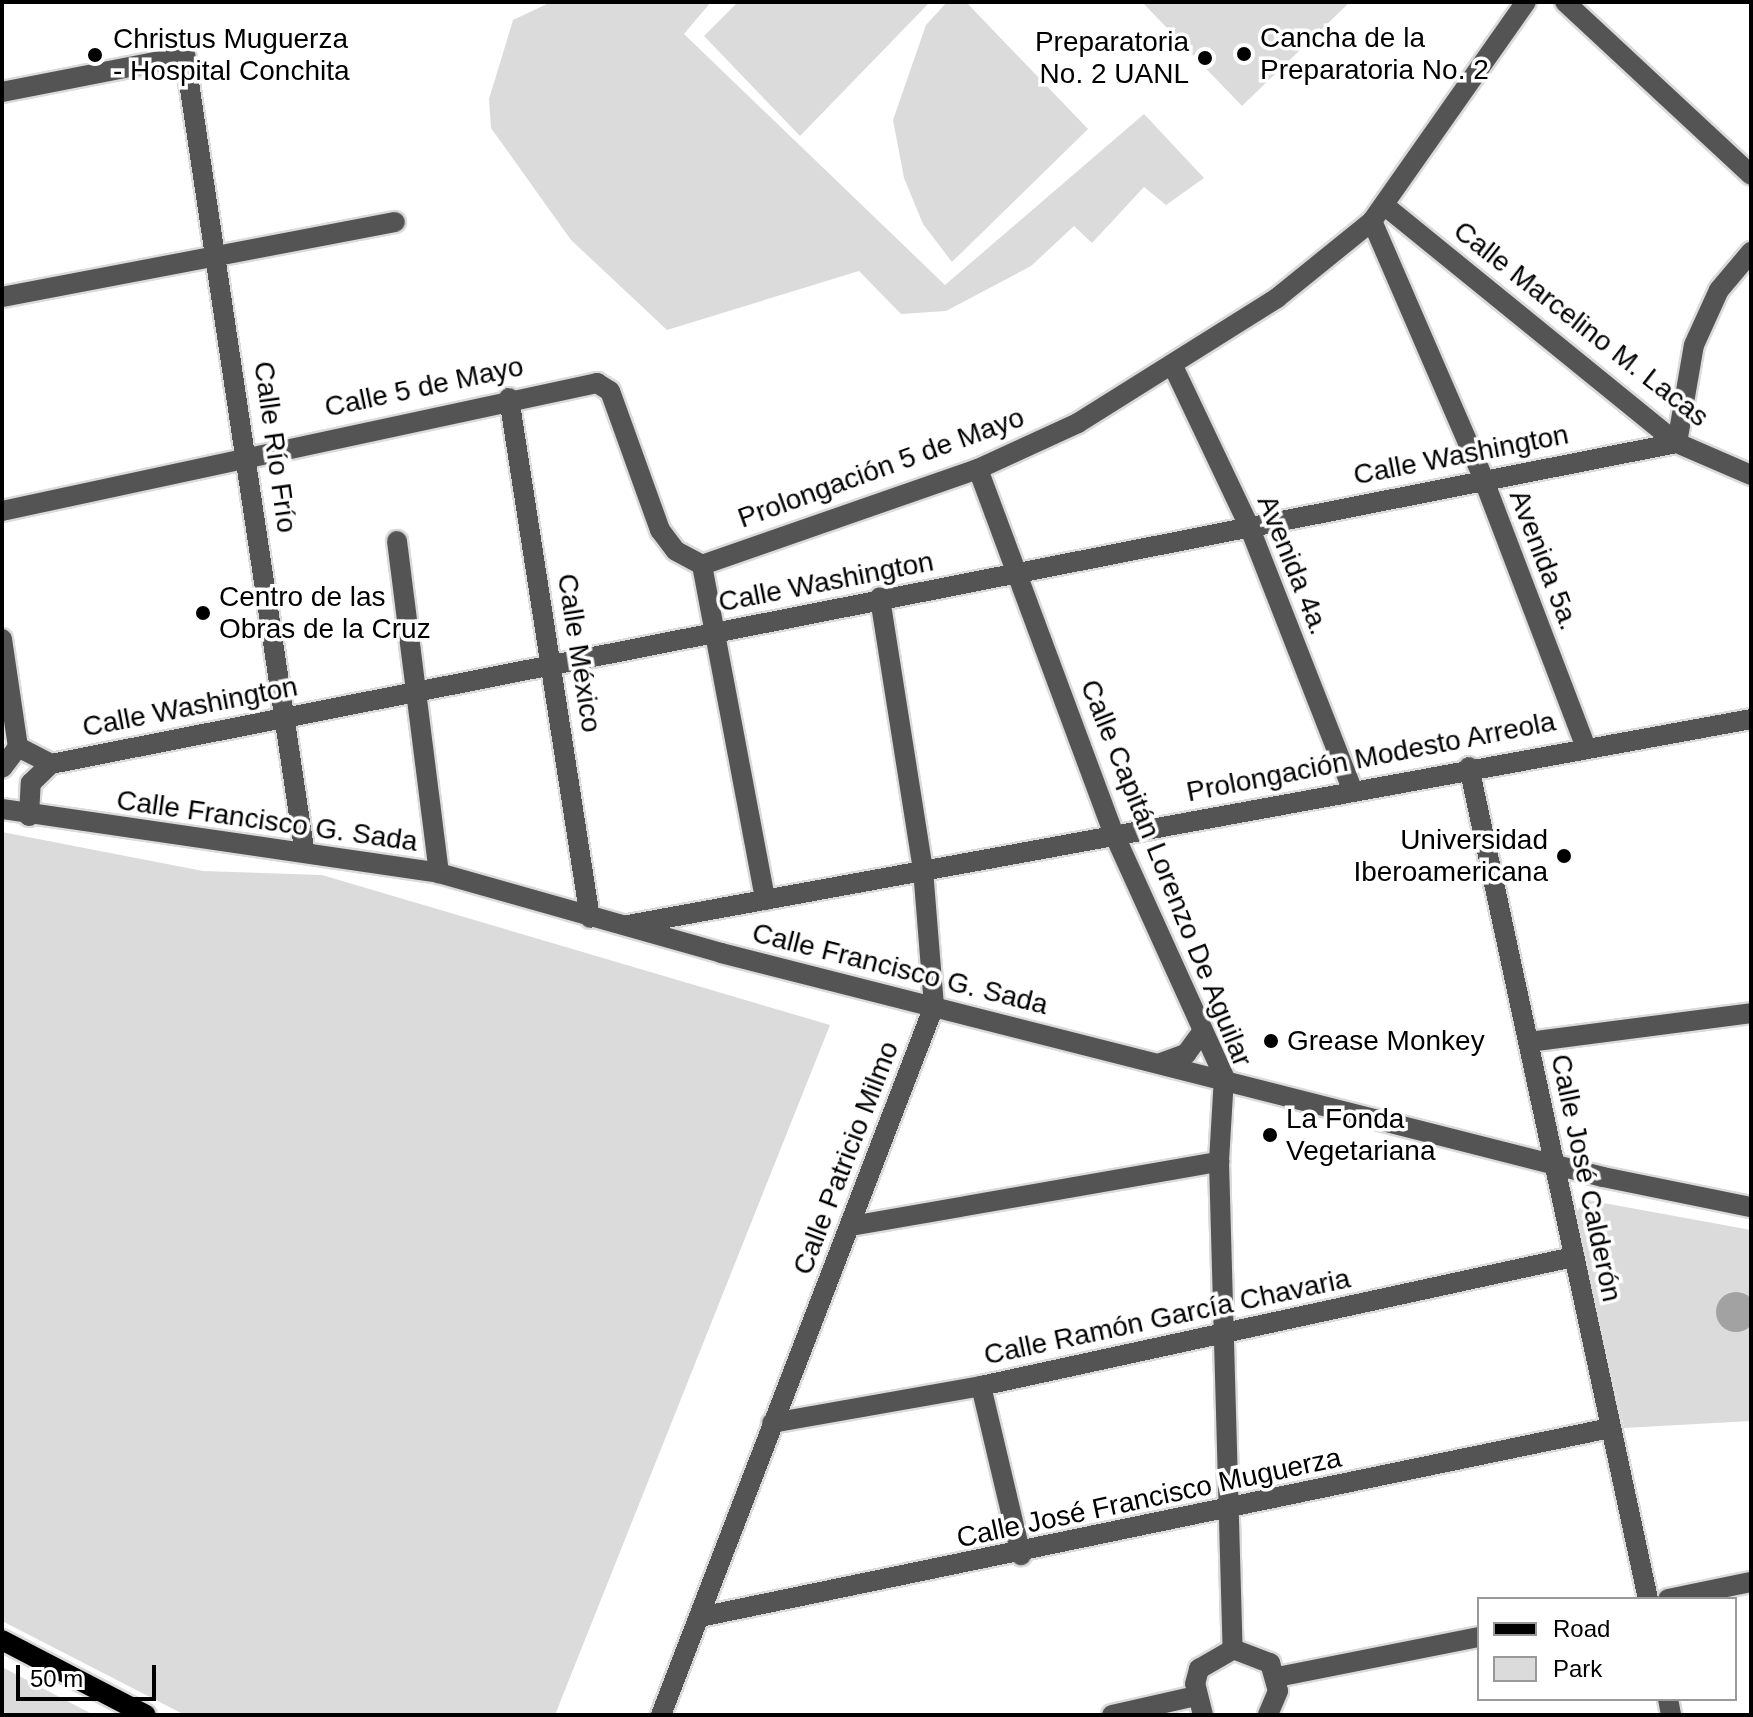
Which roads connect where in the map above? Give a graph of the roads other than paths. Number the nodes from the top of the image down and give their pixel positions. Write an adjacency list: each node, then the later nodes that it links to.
1 (1526, 2): 5 (street, Prolongación 5 de Mayo)
2 (1565, 2): 4 (street)
3 (2, 92): 8 (street, Calle Río Frío)
4 (1751, 175)
5 (1378, 213): 10 (street, Prolongación 5 de Mayo); 12 (street, Calle Marcelino M. Lacas); 16 (street, Avenida 5a.)
6 (395, 222): 8 (street)
7 (1751, 252): 12 (street)
8 (220, 260): 9 (street); 13 (street, Calle Río Frío)
9 (2, 297)
10 (1173, 366): 14 (street, Prolongación 5 de Mayo); 18 (street, Avenida 4a.)
11 (509, 398): 13 (street, Calle 5 de Mayo); 20 (street, Calle 5 de Mayo); 25 (street, Calle México)
12 (1677, 443): 15 (street, Calle Marcelino M. Lacas); 16 (street, Calle Washington)
13 (246, 453): 17 (street, Calle 5 de Mayo); 27 (street, Calle Río Frío)
14 (978, 469): 20 (street, Prolongación 5 de Mayo); 21 (street, Calle Capitán Lorenzo De Aguilar)
15 (1751, 475)
16 (1483, 478): 18 (street, Calle Washington); 29 (street, Avenida 5a.)
17 (2, 511)
18 (1249, 526): 21 (street, Calle Washington); 34 (street, Avenida 4a.)
19 (397, 541): 26 (street)
20 (702, 565): 23 (street)
21 (1016, 574): 22 (street, Calle Washington); 37 (street, Calle Capitán Lorenzo De Aguilar)
22 (880, 597): 23 (street, Calle Washington); 39 (street, Calle Patricio Milmo)
23 (720, 631): 25 (street, Calle Washington); 41 (street)
24 (2, 639): 30 (street)
25 (554, 668): 26 (street, Calle Washington); 42 (street, Calle México)
26 (419, 691): 27 (street, Calle Washington); 40 (street)
27 (288, 716): 31 (street, Calle Washington); 38 (street, Calle Río Frío)
28 (1751, 719): 29 (street, Prolongación Modesto Arreola)
29 (1585, 745): 32 (street, Prolongación Modesto Arreola)
30 (18, 747): 31 (street, Calle Washington); 33 (street)
31 (51, 764): 36 (street)
32 (1469, 767): 34 (street, Prolongación Modesto Arreola); 47 (street, Calle José Calderón)
33 (2, 768)
34 (1352, 789): 37 (street, Prolongación Modesto Arreola)
35 (2, 809): 36 (street, Calle Francisco G. Sada)
36 (29, 816): 38 (street, Calle Francisco G. Sada)
37 (1114, 834): 39 (street, Prolongación Modesto Arreola); 46 (street, Calle Capitán Lorenzo De Aguilar)
38 (304, 848): 40 (street, Calle Francisco G. Sada)
39 (923, 870): 41 (street, Prolongación Modesto Arreola); 44 (street, Calle Patricio Milmo)
40 (439, 873): 42 (street, Calle Francisco G. Sada)
41 (765, 900): 43 (street, Prolongación Modesto Arreola)
42 (590, 918): 43 (street, Calle Francisco G. Sada)
43 (624, 925): 44 (street, Calle Francisco G. Sada)
44 (934, 1006): 48 (street, Calle Francisco G. Sada); 53 (street, Calle Patricio Milmo)
45 (1751, 1013): 47 (street)
46 (1203, 1031): 48 (street); 49 (street, Calle Capitán Lorenzo De Aguilar)
47 (1529, 1042): 51 (street, Calle José Calderón)
48 (1160, 1063): 49 (street, Calle Francisco G. Sada)
49 (1224, 1077): 50 (street, Calle Capitán Lorenzo De Aguilar); 51 (street, Calle Francisco G. Sada)
50 (1219, 1162): 53 (street); 55 (street, Calle Capitán Lorenzo De Aguilar)
51 (1555, 1164): 52 (street, Calle Francisco G. Sada); 54 (street, Calle José Calderón)
52 (1751, 1207)
53 (851, 1226): 57 (street, Calle Patricio Milmo)
54 (1573, 1257): 55 (street, Calle Ramón García Chavaria); 58 (street, Calle José Calderón)
55 (1225, 1333): 56 (street, Calle Ramón García Chavaria); 59 (street, Calle Capitán Lorenzo De Aguilar)
56 (981, 1386): 57 (street, Calle Ramón García Chavaria); 60 (street)
57 (772, 1423): 64 (street, Calle Patricio Milmo)
58 (1610, 1428): 59 (street, Calle José Francisco Muguerza); 62 (street, Calle José Calderón)
59 (1233, 1509): 60 (street, Calle José Francisco Muguerza); 67 (street, Calle Capitán Lorenzo De Aguilar)
60 (1021, 1555): 64 (street, Calle José Francisco Muguerza)
61 (1751, 1582): 63 (street)
62 (1648, 1597)
63 (1678, 1597)
64 (700, 1617): 71 (street, Calle Patricio Milmo)
65 (1477, 1637): 68 (street)
66 (2, 1640): 70 (main road)
67 (1233, 1649): 68 (street); 69 (street)
68 (1277, 1677): 73 (street)
69 (1199, 1706): 72 (street)
70 (146, 1715)
71 (661, 1715)
72 (1112, 1715)
73 (1268, 1715)

